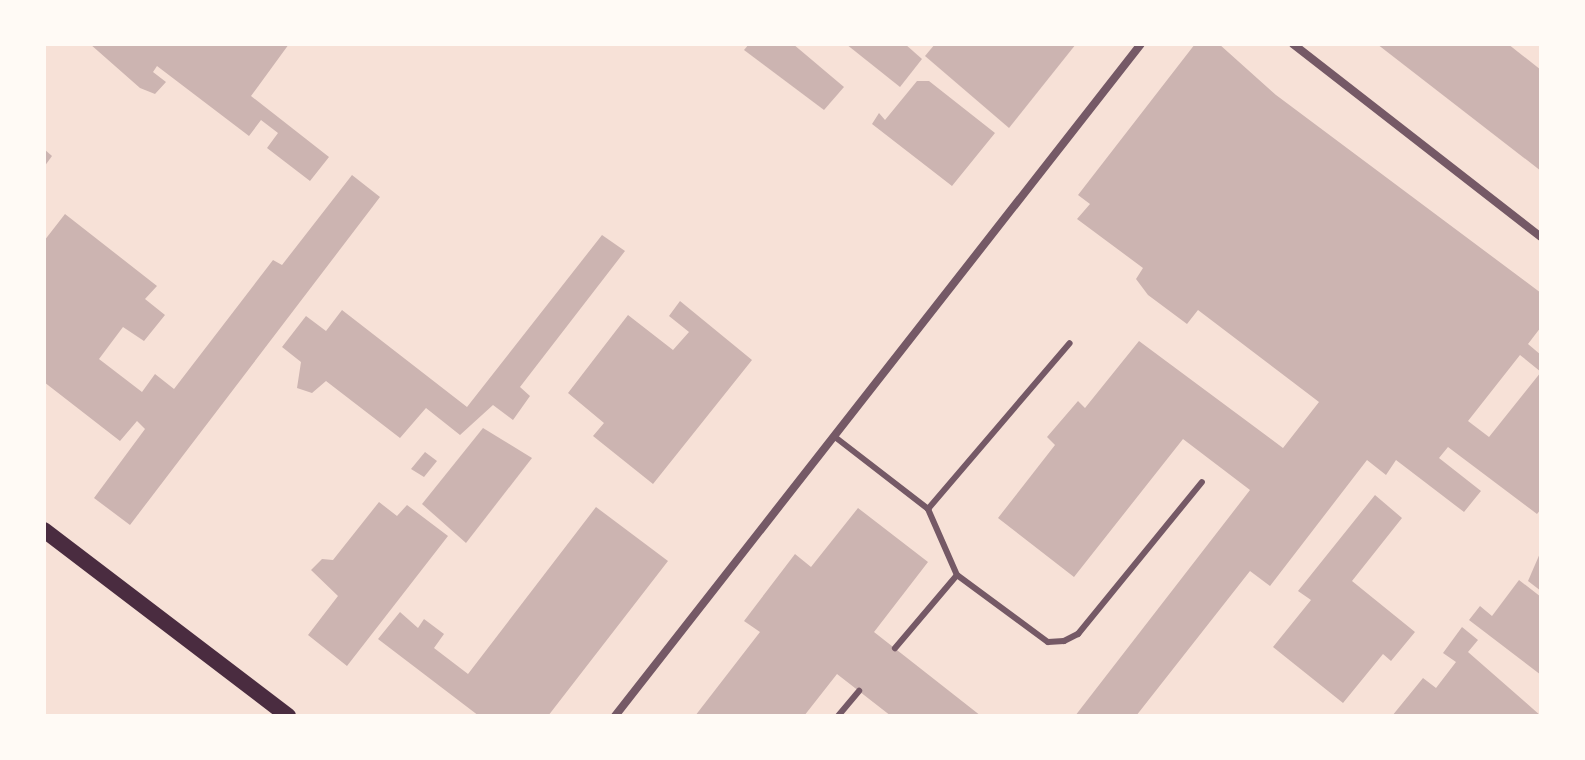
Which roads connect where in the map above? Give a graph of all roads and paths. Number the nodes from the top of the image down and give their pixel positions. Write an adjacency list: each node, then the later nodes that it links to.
1 (1141, 44): 5 (street)
2 (1293, 44): 3 (street)
3 (1541, 237)
4 (1070, 343): 7 (lane)
5 (835, 437): 7 (lane); 13 (street)
6 (1202, 482): 9 (lane)
7 (928, 509): 9 (lane)
8 (44, 530): 12 (main road)
9 (957, 575): 10 (lane)
10 (895, 648)
11 (859, 691): 14 (lane)
12 (288, 716)
13 (615, 716)
14 (838, 716)

